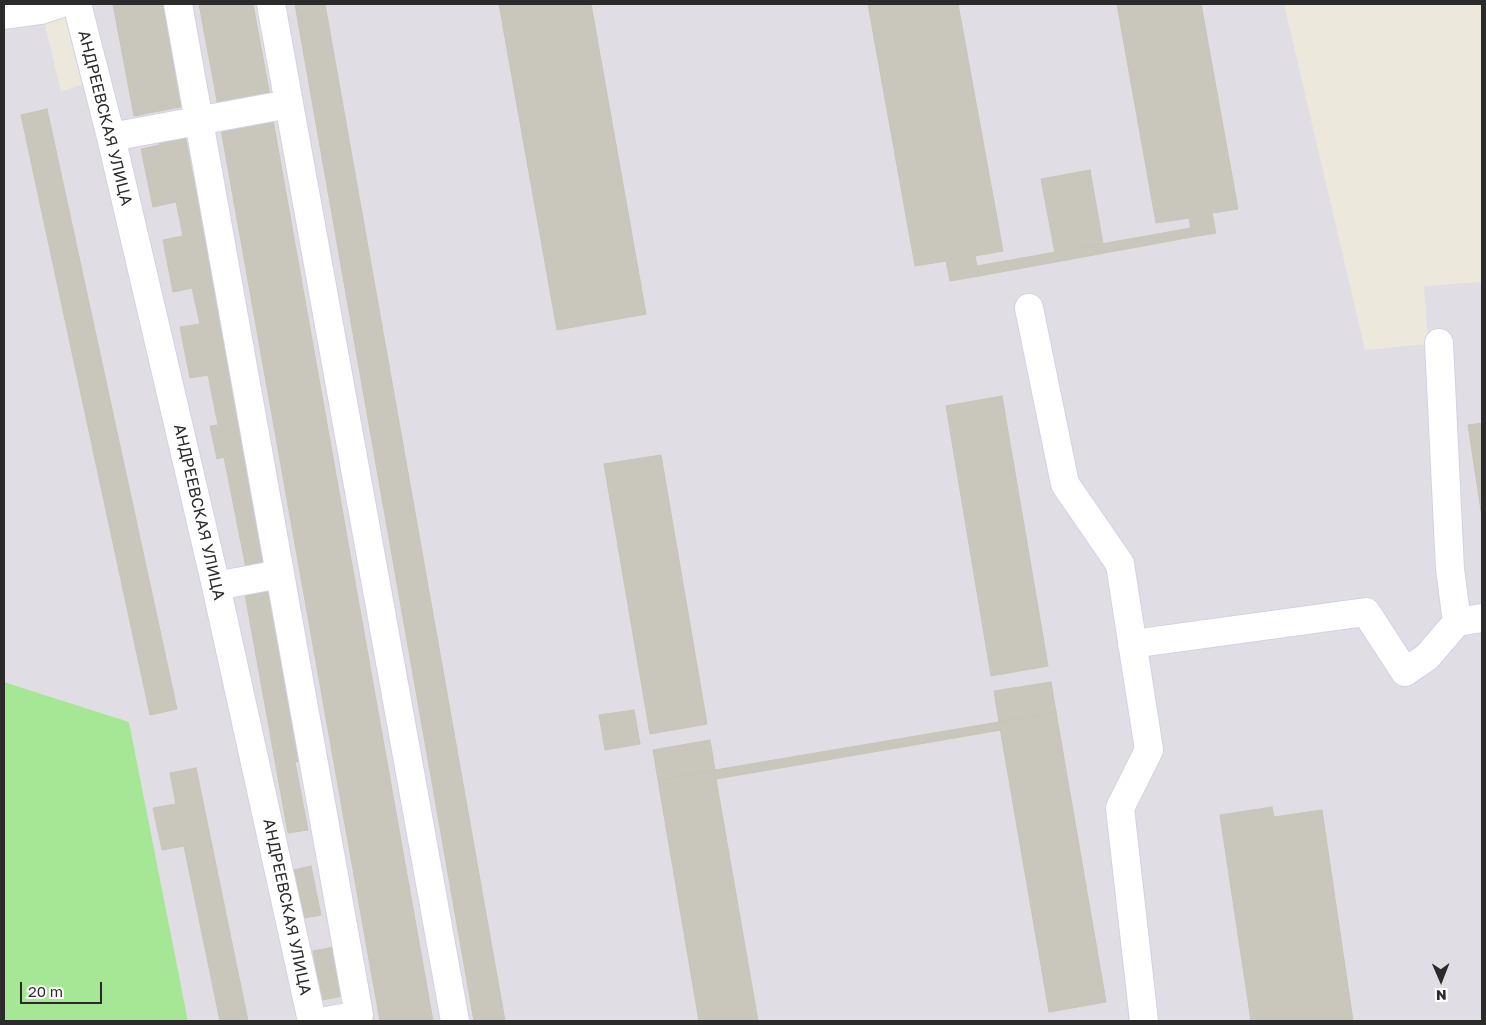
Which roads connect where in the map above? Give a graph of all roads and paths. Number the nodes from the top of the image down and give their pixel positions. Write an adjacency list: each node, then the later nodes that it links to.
1 (59, 4): 5 (street)
2 (77, 4): 8 (street, АНДРЕЕВСКАЯ УЛИЦА)
3 (178, 4): 7 (street)
4 (271, 4): 6 (street)
5 (4, 15)
6 (289, 104): 7 (street); 17 (street)
7 (198, 120): 8 (street); 11 (street)
8 (111, 137): 12 (street, АНДРЕЕВСКАЯ УЛИЦА)
9 (1029, 308): 14 (street)
10 (1439, 343): 13 (street)
11 (280, 574): 12 (street); 16 (street)
12 (216, 586): 15 (street, АНДРЕЕВСКАЯ УЛИЦА)
13 (1470, 620): 14 (street)
14 (1132, 644): 18 (street)
15 (312, 1021)
16 (326, 1021)
17 (455, 1021)
18 (1144, 1021)

